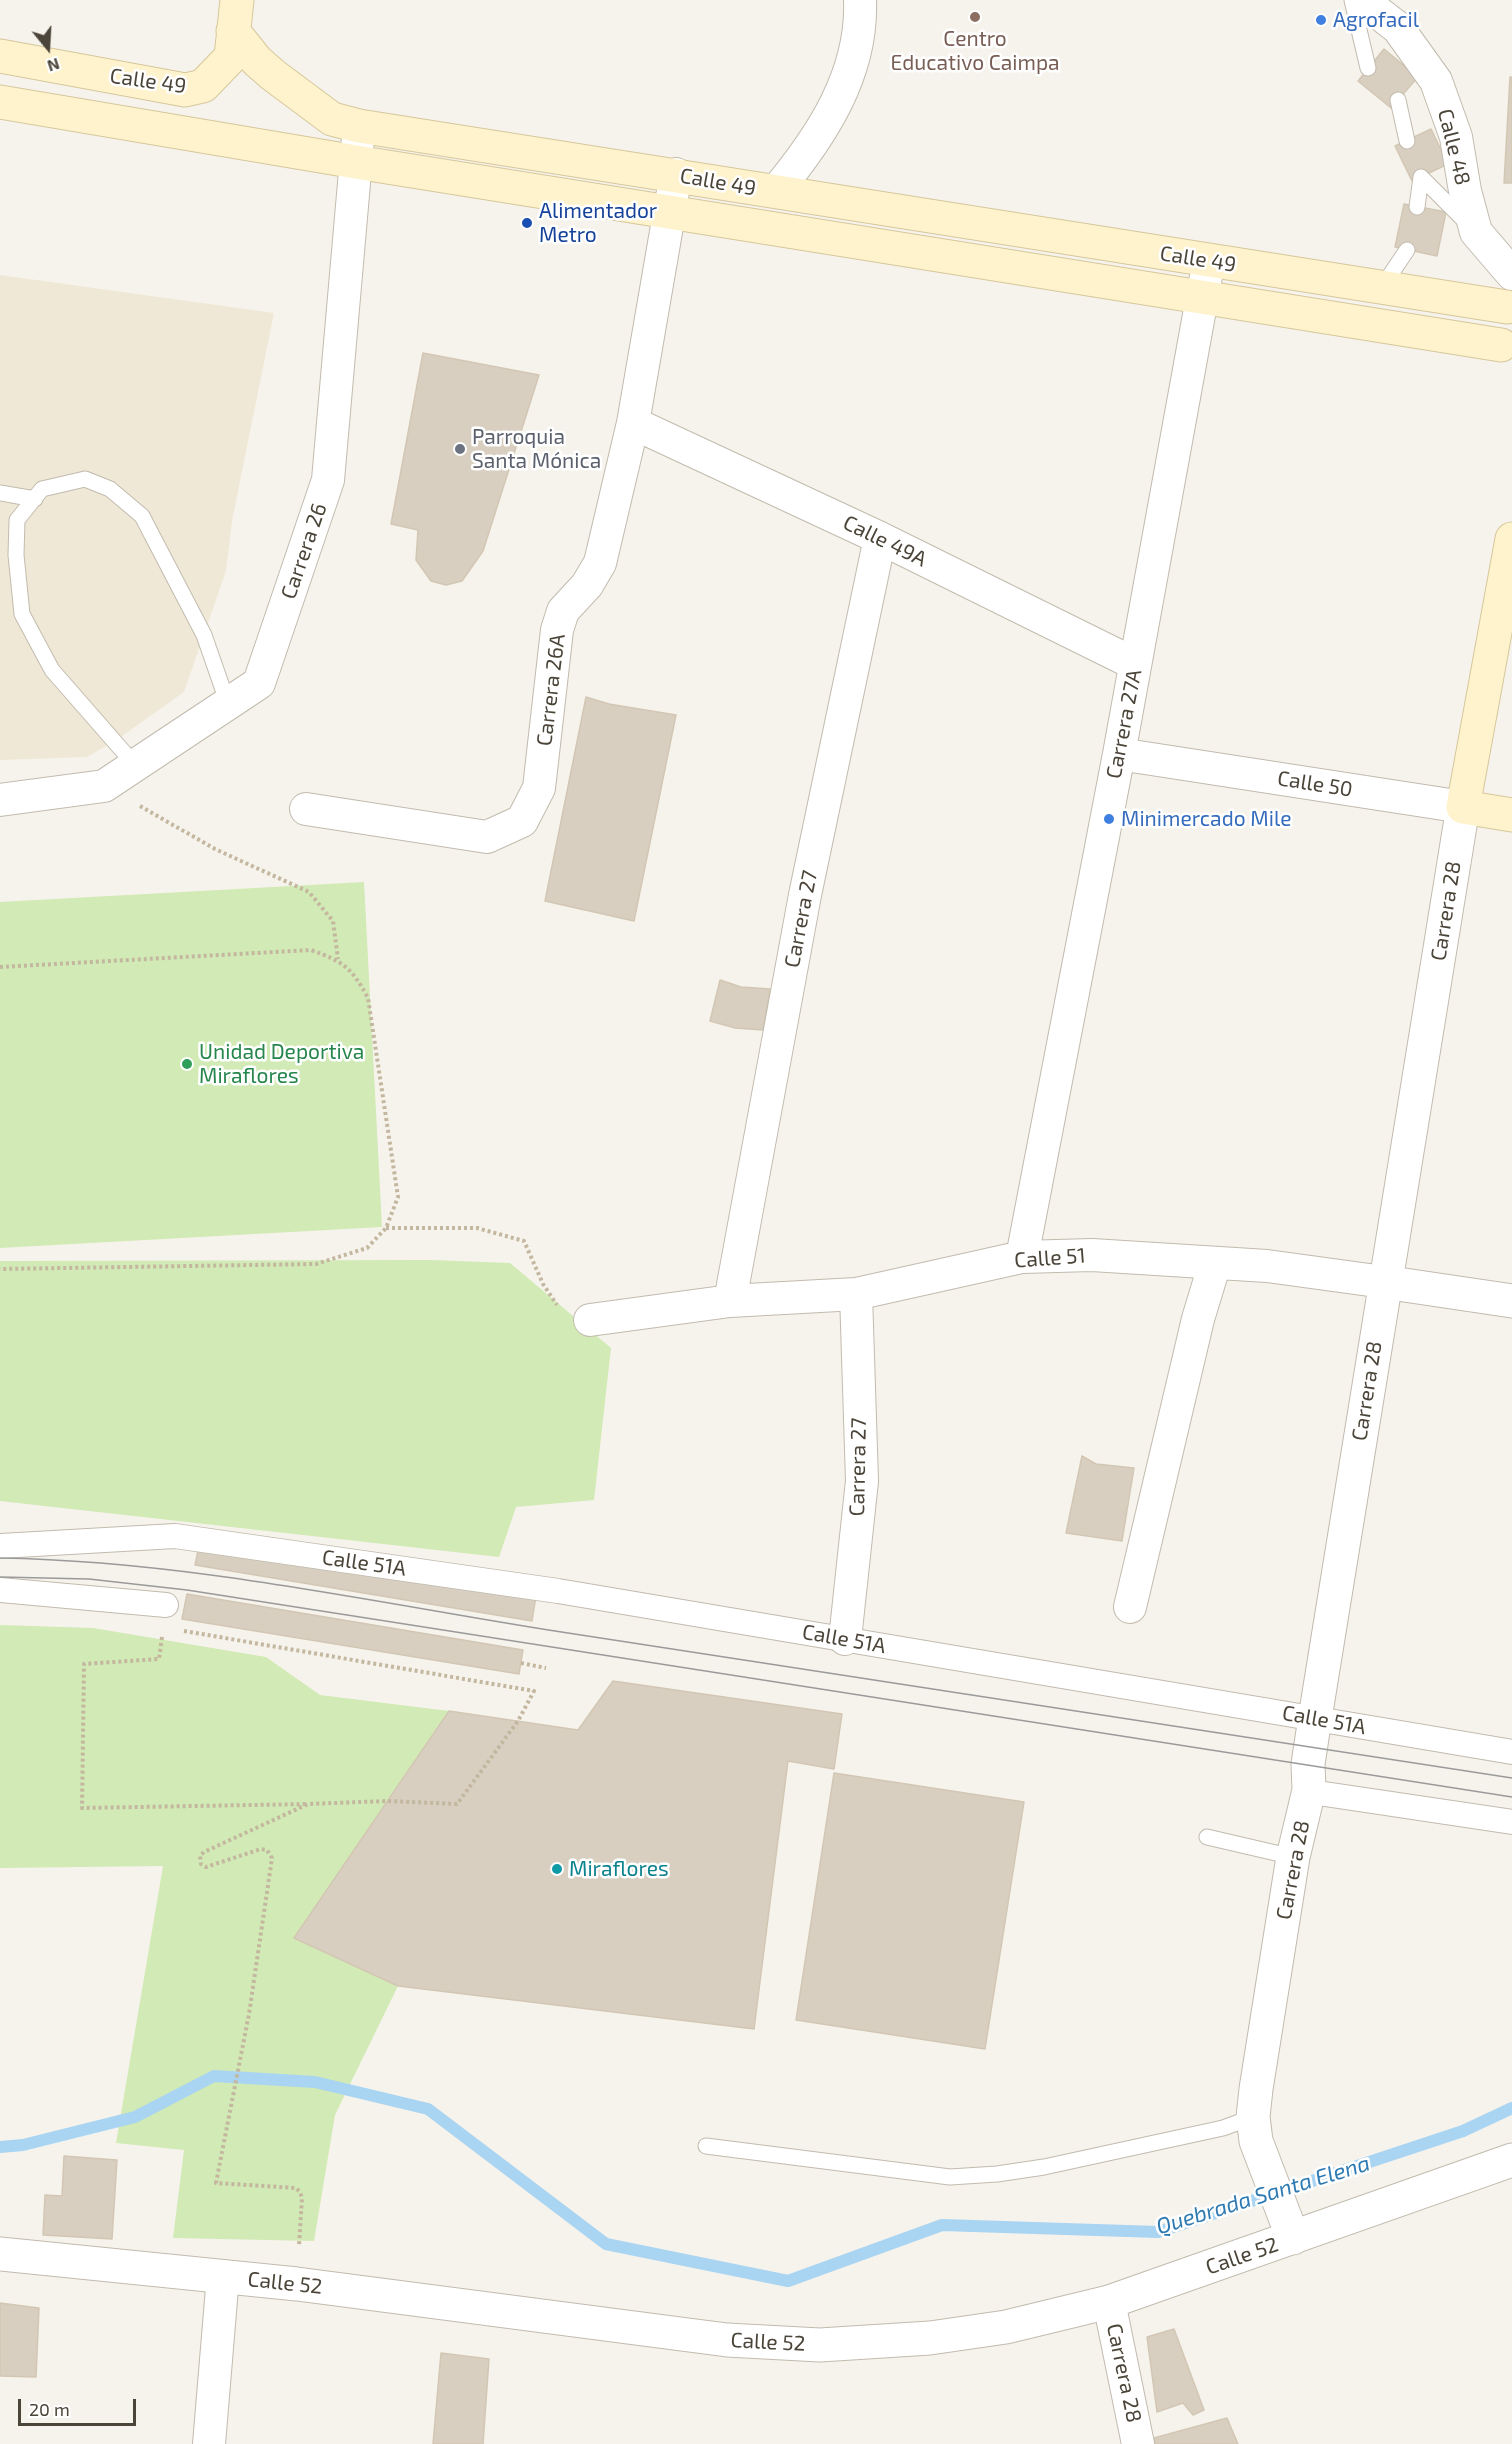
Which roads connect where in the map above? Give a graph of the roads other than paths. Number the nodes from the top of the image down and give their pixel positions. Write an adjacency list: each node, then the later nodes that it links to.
1 (860, 0): 13 (street)
2 (1352, 0): 6 (lane)
3 (1362, 0): 16 (street, Calle 48)
4 (235, 15): 5 (main road, Calle 49); 9 (main road, Calle 49)
5 (0, 56)
6 (1368, 68)
7 (1398, 100): 10 (lane)
8 (0, 102): 11 (main road, Calle 49)
9 (359, 126): 11 (street, Carrera 26); 12 (main road, Calle 49)
10 (1407, 141)
11 (356, 162): 15 (main road, Calle 49); 30 (street, Carrera 26)
12 (676, 174): 13 (main road, Calle 49); 15 (street, Carrera 26A)
13 (776, 191): 18 (main road, Calle 49)
14 (1417, 207): 16 (lane)
15 (668, 211): 21 (main road, Calle 49); 24 (street, Carrera 26A)
16 (1476, 232): 19 (street, Calle 48)
17 (1407, 250): 20 (lane)
18 (1209, 260): 20 (main road, Calle 49); 21 (street, Carrera 27A)
19 (1512, 274)
20 (1382, 288): 22 (main road, Calle 49)
21 (1202, 298): 23 (main road, Calle 49); 29 (street, Carrera 27A)
22 (1509, 305): 23 (main road)
23 (1506, 353)
24 (633, 423): 27 (street, Calle 49A); 35 (street, Carrera 26A)
25 (0, 494): 26 (lane)
26 (35, 499): 30 (lane); 32 (lane)
27 (880, 538): 29 (street, Calle 49A); 41 (street, Carrera 27)
28 (1512, 539): 34 (main road, Carrera 28)
29 (1136, 664): 31 (street, Carrera 27A)
30 (228, 704): 32 (street, Carrera 26)
31 (1119, 754): 34 (street, Calle 50); 37 (street, Carrera 27A)
32 (135, 765): 33 (street, Carrera 26)
33 (0, 800)
34 (1463, 807): 36 (main road, Calle 50); 39 (street, Carrera 28)
35 (306, 809)
36 (1512, 815)
37 (1022, 1257): 38 (street, Calle 51); 40 (street, Calle 51)
38 (1215, 1263): 39 (street, Calle 51); 46 (street)
39 (1384, 1282): 42 (street, Calle 51); 49 (street, Carrera 28)
40 (856, 1294): 41 (street, Calle 51); 48 (street, Carrera 27)
41 (730, 1301): 43 (street, Calle 51)
42 (1512, 1301)
43 (590, 1320)
44 (0, 1546): 48 (street, Calle 51A)
45 (0, 1590): 47 (street)
46 (1130, 1607)
47 (164, 1616)
48 (845, 1639): 49 (street, Calle 51A)
49 (1315, 1718): 50 (street, Calle 51A); 51 (street, Carrera 28)
50 (1512, 1752)
51 (1310, 1790): 52 (street); 54 (street, Carrera 28)
52 (1512, 1822)
53 (1207, 1837): 54 (lane)
54 (1293, 1857): 55 (street, Carrera 28)
55 (1253, 2117): 56 (lane); 58 (street, Carrera 28)
56 (706, 2146)
57 (1512, 2160): 58 (street, Calle 52)
58 (1289, 2228): 61 (street, Calle 52)
59 (0, 2254): 60 (street, Calle 52)
60 (223, 2276): 61 (street, Calle 52); 62 (street)
61 (1109, 2302): 63 (street, Carrera 28)
62 (208, 2444)
63 (1138, 2444)

